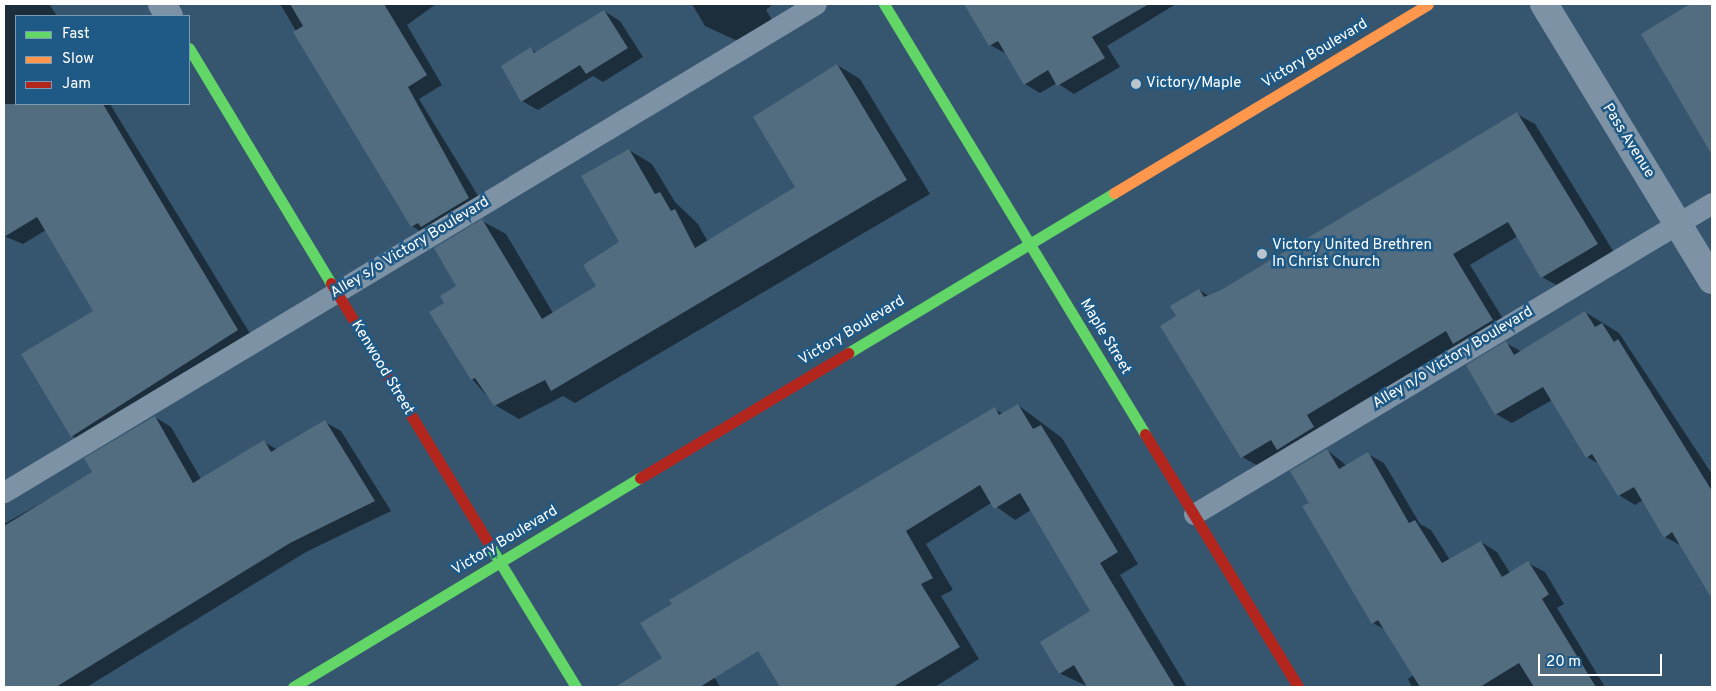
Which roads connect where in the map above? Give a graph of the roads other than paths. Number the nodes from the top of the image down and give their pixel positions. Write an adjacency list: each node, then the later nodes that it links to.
1 (162, 4): 6 (street)
2 (816, 4): 12 (lane, Alley s/o Victory Boulevard)
3 (884, 4): 10 (street, Maple Street)
4 (1428, 4): 10 (street, Victory Boulevard)
5 (1544, 4): 9 (street, Pass Avenue)
6 (169, 15)
7 (190, 50): 12 (street, Kenwood Street)
8 (1712, 202): 9 (lane, Alley n/o Victory Boulevard)
9 (1678, 223): 11 (street, Pass Avenue); 14 (lane, Alley n/o Victory Boulevard)
10 (1030, 243): 14 (street, Maple Street); 15 (street, Victory Boulevard)
11 (1712, 280)
12 (336, 292): 13 (lane, Alley s/o Victory Boulevard); 15 (street, Kenwood Street)
13 (4, 492)
14 (1194, 514): 18 (street, Maple Street)
15 (499, 563): 16 (street, Victory Boulevard); 17 (street, Kenwood Street)
16 (293, 687)
17 (576, 687)
18 (1298, 687)

